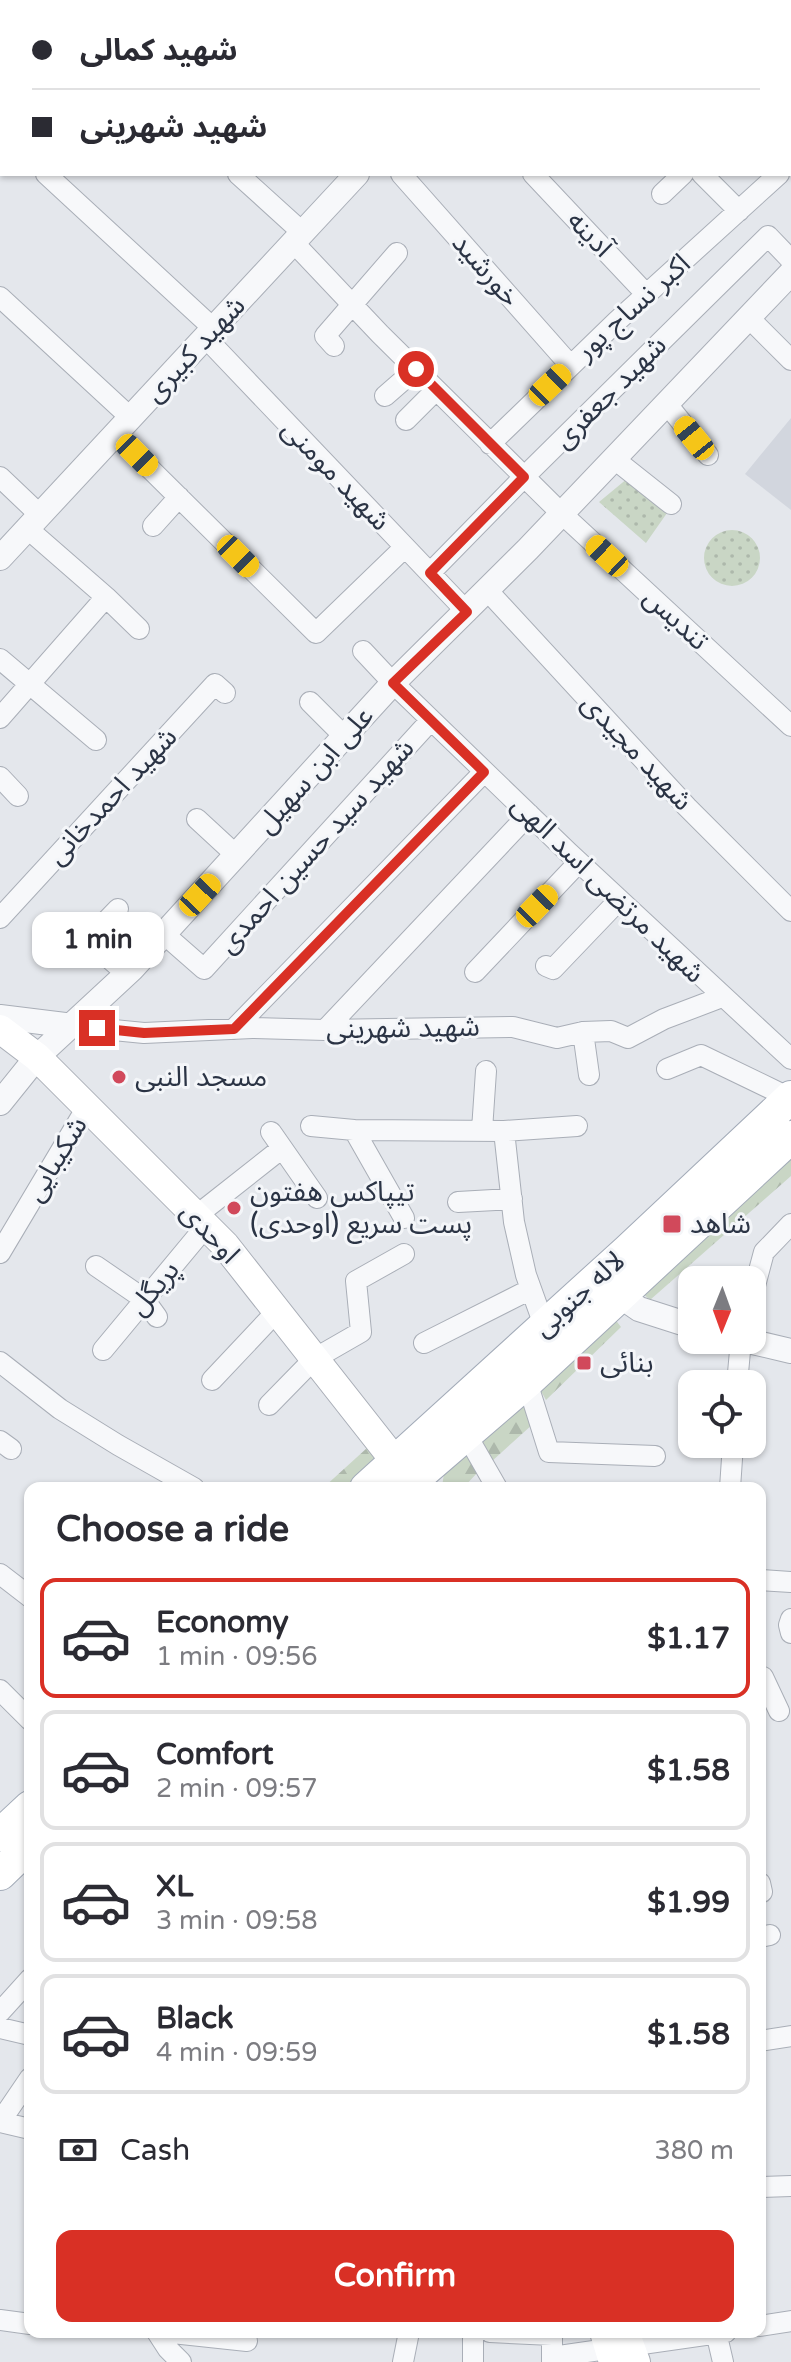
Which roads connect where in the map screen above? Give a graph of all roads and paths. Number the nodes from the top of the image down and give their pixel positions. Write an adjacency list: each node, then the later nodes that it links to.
1 (48, 176): 19 (street, شهید مومنی)
2 (240, 176): 11 (street, تندیس)
3 (350, 176): 11 (street, شهید کبیری)
4 (403, 176): 22 (street, خورشید)
5 (535, 176): 15 (street, آدینه)
6 (681, 176): 9 (street)
7 (704, 176): 10 (street)
8 (777, 176): 10 (street, اکبر نساج پور)
9 (662, 194)
10 (739, 211): 15 (street, اکبر نساج پور)
11 (299, 238): 17 (street, تندیس); 19 (street, شهید کبیری)
12 (397, 253): 17 (street)
13 (791, 260): 33 (street, شهید جعفری)
14 (786, 287): 18 (street, علی ابن سهیل)
15 (647, 295): 22 (street, اکبر نساج پور)
16 (0, 297): 28 (street)
17 (352, 303): 20 (street); 23 (street, تندیس)
18 (748, 317): 21 (street); 26 (street, علی ابن سهیل)
19 (210, 334): 28 (street, شهید کبیری); 39 (street, شهید مومنی)
20 (334, 346)
21 (791, 360)
22 (570, 365): 29 (street, اکبر نساج پور)
23 (416, 369): 24 (street, تندیس); 25 (street)
24 (436, 390): 27 (street); 29 (street, تندیس)
25 (385, 396)
26 (666, 403): 30 (street); 31 (street, علی ابن سهیل)
27 (406, 420)
28 (124, 426): 34 (street); 37 (street, شهید کبیری)
29 (490, 444): 33 (street, تندیس)
30 (708, 455)
31 (613, 458): 35 (street); 36 (street, علی ابن سهیل)
32 (0, 477): 37 (street)
33 (524, 477): 36 (street, تندیس); 41 (street, شهید جعفری)
34 (179, 497): 38 (street); 39 (street)
35 (671, 504)
36 (561, 513): 42 (street, علی ابن سهیل); 54 (street, تندیس)
37 (34, 523): 40 (street, شهید کبیری); 43 (street)
38 (153, 526)
39 (405, 547): 41 (street, شهید مومنی)
40 (0, 558)
41 (430, 573): 44 (street, شهید مومنی)
42 (487, 590): 44 (street, علی ابن سهیل); 66 (street, شهید مجیدی)
43 (106, 597): 45 (street); 49 (street)
44 (467, 612): 48 (street, علی ابن سهیل)
45 (139, 629)
46 (363, 651): 48 (street, شهید مرتضی اسد الهی)
47 (0, 659): 49 (street)
48 (393, 683): 53 (street, شهید مرتضی اسد الهی); 55 (street, علی ابن سهیل)
49 (28, 684): 52 (street); 56 (street)
50 (225, 693): 67 (street, شهید احمدخانی)
51 (310, 702): 55 (street)
52 (0, 718)
53 (431, 720): 57 (street, شهید مرتضی اسد الهی); 68 (street, شهید سید حسین احمدی)
54 (791, 726)
55 (345, 737): 62 (street, علی ابن سهیل)
56 (96, 740)
57 (484, 772): 60 (street, شهید مرتضی اسد الهی); 76 (street)
58 (0, 777): 59 (street)
59 (18, 796)
60 (529, 814): 63 (street, شهید مرتضی اسد الهی); 77 (street)
61 (197, 819): 62 (street)
62 (236, 855): 68 (street, علی ابن سهیل)
63 (579, 862): 64 (street, شهید مرتضی اسد الهی); 70 (street)
64 (619, 900): 69 (street); 72 (street, شهید مرتضی اسد الهی)
65 (118, 909): 71 (street)
66 (791, 911)
67 (0, 918)
68 (164, 934): 71 (street, علی ابن سهیل)
69 (546, 966)
70 (475, 972)
71 (127, 974): 74 (street, علی ابن سهیل)
72 (722, 997): 78 (street, شهید شهرینی); 80 (street, شهید مرتضی اسد الهی)
73 (0, 1017): 74 (street)
74 (73, 1026): 76 (street, شهید شهرینی); 79 (street, علی ابن سهیل)
75 (0, 1029): 79 (main road, اوحدی)
76 (234, 1029): 77 (street, شهید شهرینی)
77 (325, 1030): 78 (street, شهید شهرینی)
78 (583, 1032): 83 (street)
79 (37, 1057): 85 (street, علی ابن سهیل); 86 (main road, اوحدی)
80 (791, 1059)
81 (667, 1069): 84 (street)
82 (486, 1071): 90 (street)
83 (589, 1075)
84 (790, 1098): 109 (main road, لاله جنوبی)
85 (0, 1103)
86 (87, 1107): 97 (main road, اوحدی); 99 (street, شکیبایی)
87 (311, 1126): 89 (street)
88 (577, 1126): 91 (street)
89 (354, 1130): 90 (street); 96 (street)
90 (482, 1130): 91 (street)
91 (504, 1131): 94 (street)
92 (791, 1137): 104 (main road, لاله جنوبی)
93 (317, 1198): 97 (street, پریگل)
94 (512, 1199): 95 (street); 103 (street)
95 (458, 1202)
96 (404, 1218)
97 (201, 1221): 105 (street, پریگل); 106 (main road, اوحدی)
98 (791, 1224): 102 (street)
99 (0, 1253)
100 (404, 1254): 114 (street)
101 (96, 1266): 105 (street)
102 (760, 1266)
103 (531, 1289): 109 (street); 110 (street)
104 (620, 1296): 108 (street); 117 (main road, لاله جنوبی)
105 (144, 1299): 107 (street); 112 (street, پریگل)
106 (277, 1311): 114 (main road, اوحدی); 116 (street)
107 (157, 1317)
108 (678, 1322)
109 (544, 1325): 122 (main road, لاله جنوبی)
110 (424, 1343)
111 (766, 1345): 113 (street)
112 (103, 1350)
113 (791, 1351)
114 (314, 1359): 118 (street); 122 (main road, اوحدی)
115 (0, 1362): 123 (street)
116 (212, 1380)
117 (527, 1382): 119 (main road, لاله جنوبی); 120 (street)
118 (269, 1405)
119 (457, 1442): 122 (main road, لاله جنوبی); 125 (main road); 126 (street)
120 (655, 1456)
121 (732, 1458): 127 (street)
122 (400, 1474): 124 (main road, لاله جنوبی)
123 (184, 1482)
124 (381, 1482)
125 (434, 1482)
126 (492, 1482)
127 (730, 1482)
128 (0, 1574): 131 (street)
129 (766, 1580): 130 (street)
130 (791, 1582)
131 (24, 1592)
132 (791, 1619): 133 (street)
133 (791, 1633)
134 (766, 1684): 136 (street)
135 (0, 1691): 137 (street)
136 (777, 1711)
137 (24, 1714)
138 (24, 1813): 139 (main road)
139 (0, 1835)
140 (24, 1851): 141 (main road)
141 (0, 1874)
142 (24, 1990): 143 (street)
143 (2, 2028): 144 (street)
144 (24, 2034)
145 (791, 2036): 146 (street)
146 (766, 2040)
147 (24, 2087): 148 (street)
148 (24, 2128)
149 (791, 2186): 150 (street)
150 (766, 2187)
151 (791, 2321): 153 (street)
152 (15, 2322): 154 (street)
153 (766, 2325)
154 (0, 2338)
155 (408, 2338): 164 (street)
156 (473, 2338): 165 (street)
157 (552, 2338): 163 (street)
158 (684, 2338): 162 (street)
159 (720, 2338): 166 (street)
160 (247, 2341): 161 (street)
161 (167, 2347)
162 (620, 2347): 163 (street)
163 (552, 2359)
164 (403, 2362)
165 (473, 2362)
166 (723, 2362)

